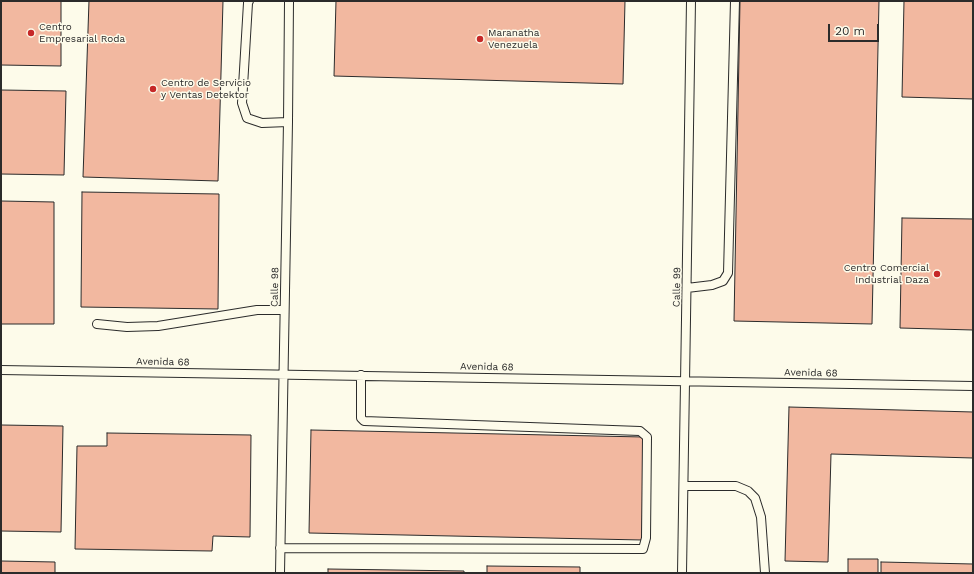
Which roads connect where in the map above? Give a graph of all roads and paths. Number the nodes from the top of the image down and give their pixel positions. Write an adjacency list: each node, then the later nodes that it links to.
1 (249, 1): 5 (lane)
2 (289, 1): 5 (lane, Calle 98)
3 (691, 1): 6 (lane, Calle 99)
4 (735, 1): 6 (lane)
5 (288, 122): 7 (lane, Calle 98)
6 (687, 288): 12 (lane, Calle 99)
7 (284, 310): 8 (lane); 10 (lane, Calle 98)
8 (97, 324)
9 (1, 370): 10 (lane, Avenida 68)
10 (283, 374): 11 (lane, Avenida 68); 15 (lane, Calle 98)
11 (361, 375): 12 (lane, Avenida 68); 15 (lane)
12 (686, 381): 13 (lane, Avenida 68); 14 (lane, Calle 99)
13 (973, 386)
14 (684, 486): 17 (lane, Calle 99); 18 (lane)
15 (280, 548): 16 (lane, Calle 98)
16 (280, 573)
17 (682, 573)
18 (765, 573)

